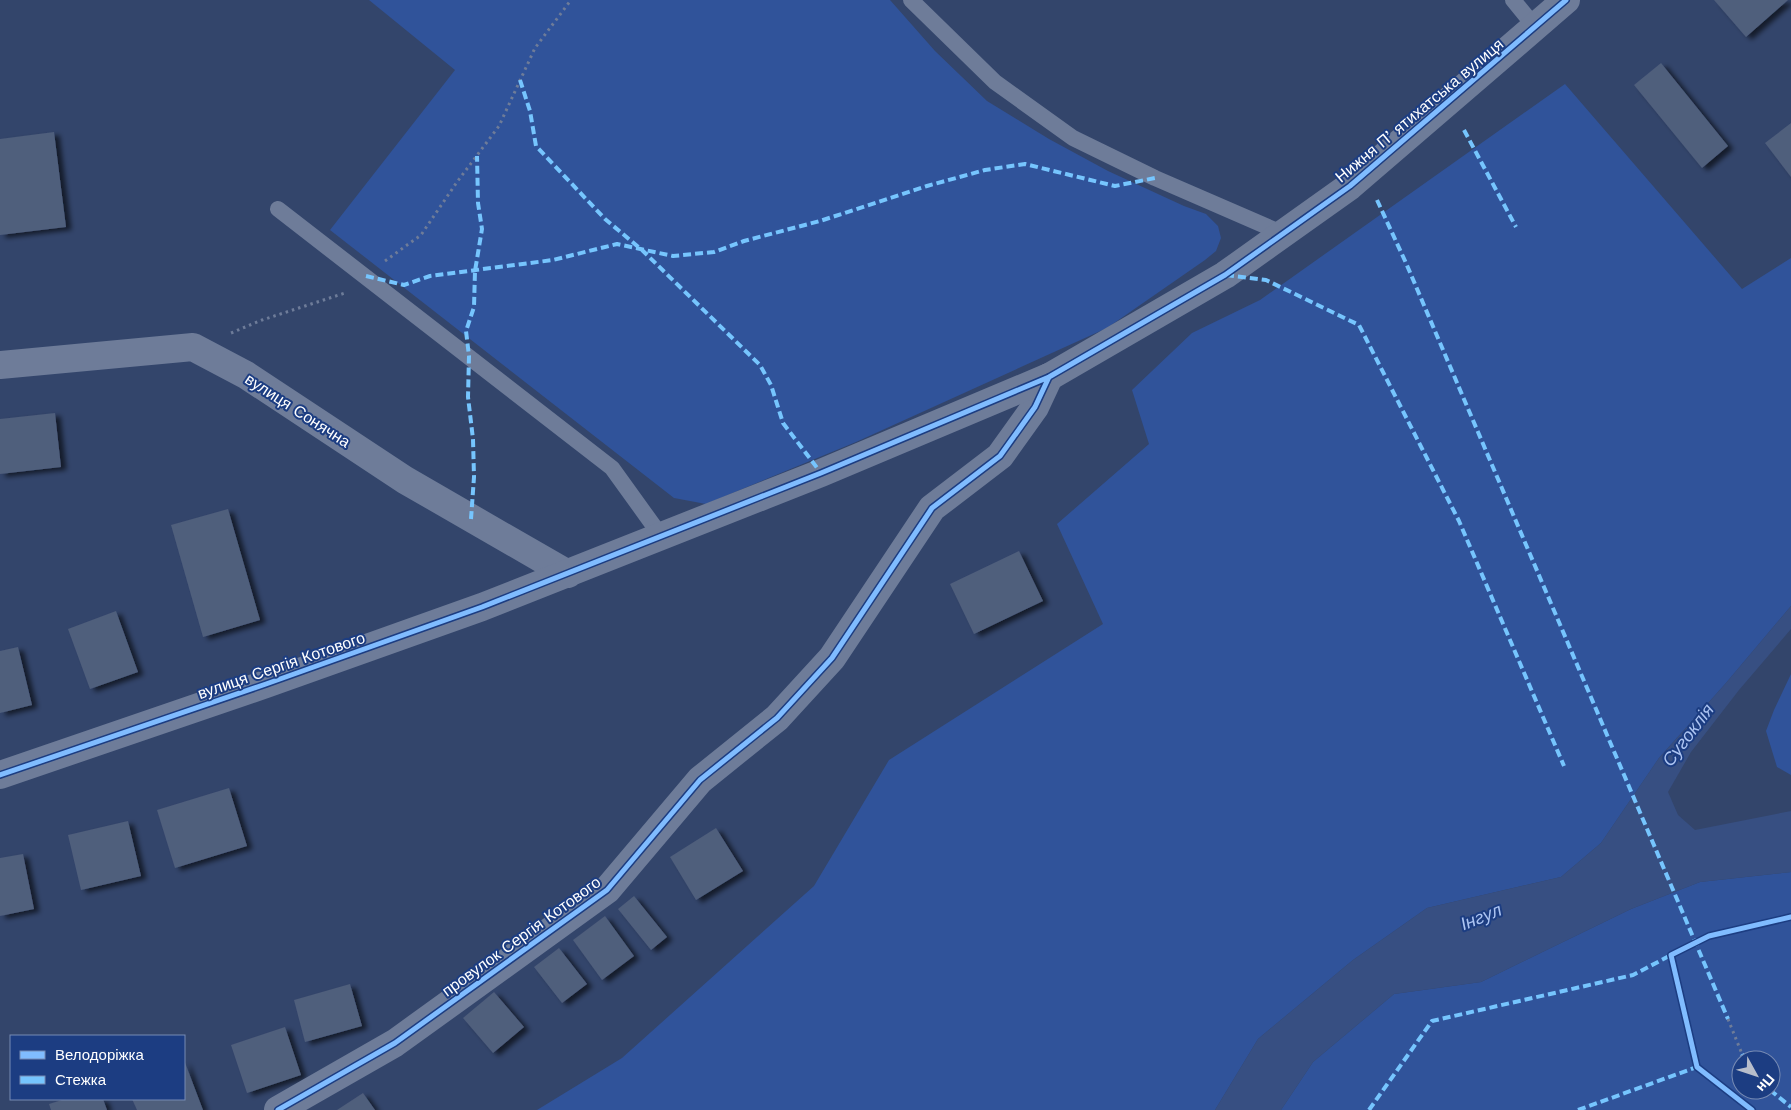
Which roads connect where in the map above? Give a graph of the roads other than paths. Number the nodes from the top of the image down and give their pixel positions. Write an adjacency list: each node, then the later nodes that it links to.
1 (911, 0): 6 (lane)
2 (1512, 0): 4 (lane)
3 (1566, 0): 4 (street, Нижня Пʼятихатська вулиця)
4 (1536, 28): 6 (street, Нижня Пʼятихатська вулиця)
5 (278, 209): 9 (lane)
6 (1284, 234): 8 (street, Нижня Пʼятихатська вулиця)
7 (0, 365): 10 (street, вулиця Сонячна)
8 (1049, 377): 9 (street, вулиця Сергія Котового); 12 (street, провулок Сергія Котового)
9 (662, 536): 10 (street, вулиця Сергія Котового)
10 (568, 574): 11 (street, вулиця Сергія Котового)
11 (0, 775)
12 (278, 1110)

